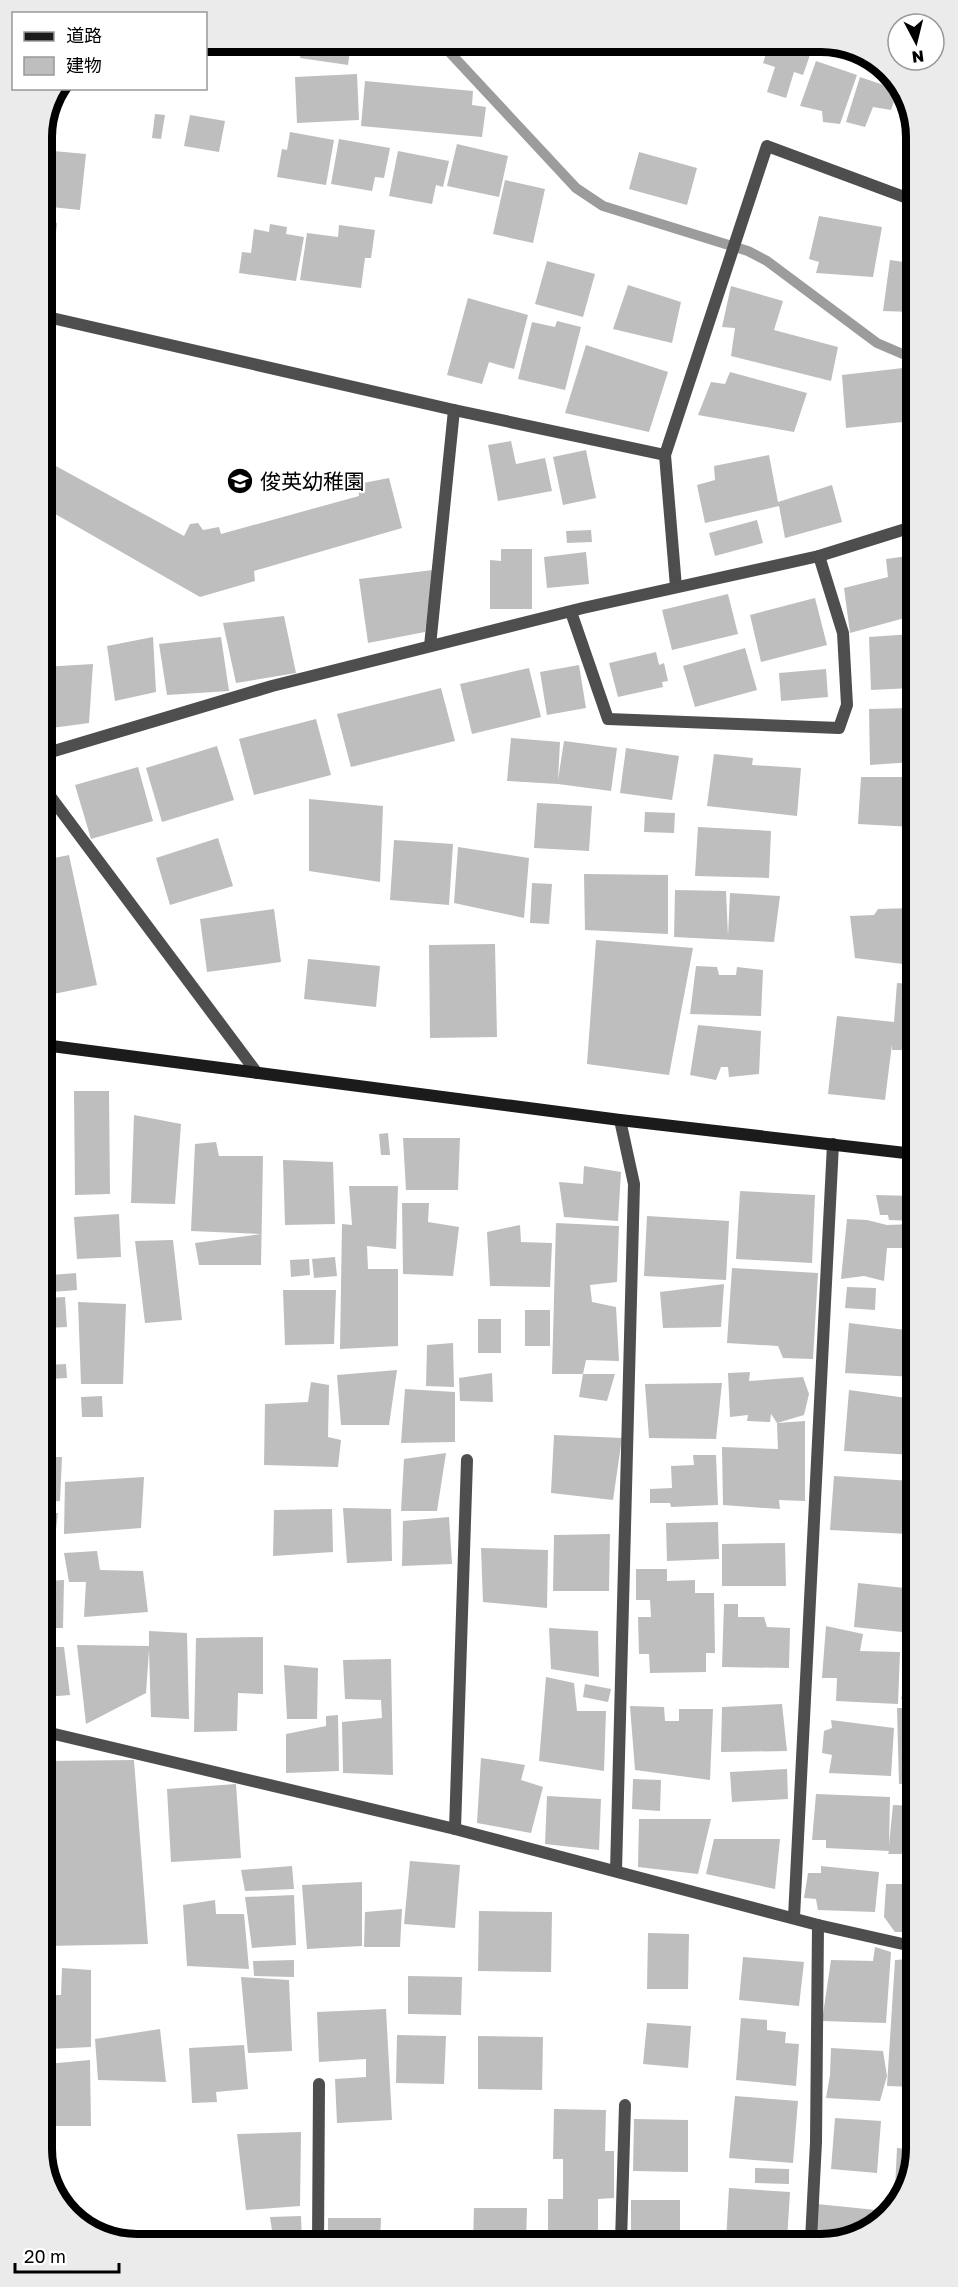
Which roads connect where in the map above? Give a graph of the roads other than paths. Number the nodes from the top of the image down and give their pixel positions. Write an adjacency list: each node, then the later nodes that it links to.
1 (906, 198): 4 (street)
2 (53, 318): 3 (street)
3 (453, 410): 4 (street); 9 (street)
4 (665, 455): 7 (street)
5 (906, 529): 6 (street)
6 (819, 556): 7 (street); 8 (street)
7 (676, 587): 8 (street)
8 (571, 612): 9 (street)
9 (430, 646): 10 (street)
10 (53, 751)
11 (53, 800): 13 (street)
12 (53, 1046): 13 (street)
13 (257, 1073): 14 (street)
14 (620, 1120): 15 (street); 20 (street)
15 (833, 1144): 16 (street); 21 (street)
16 (906, 1153)
17 (467, 1460): 19 (street)
18 (53, 1734): 19 (street)
19 (455, 1829): 20 (street)
20 (616, 1871): 21 (street)
21 (794, 1917): 22 (street)
22 (818, 1925): 23 (street); 28 (street)
23 (906, 1945)
24 (319, 2084): 26 (street)
25 (626, 2105): 27 (street)
26 (318, 2234)
27 (621, 2234)
28 (811, 2234)

